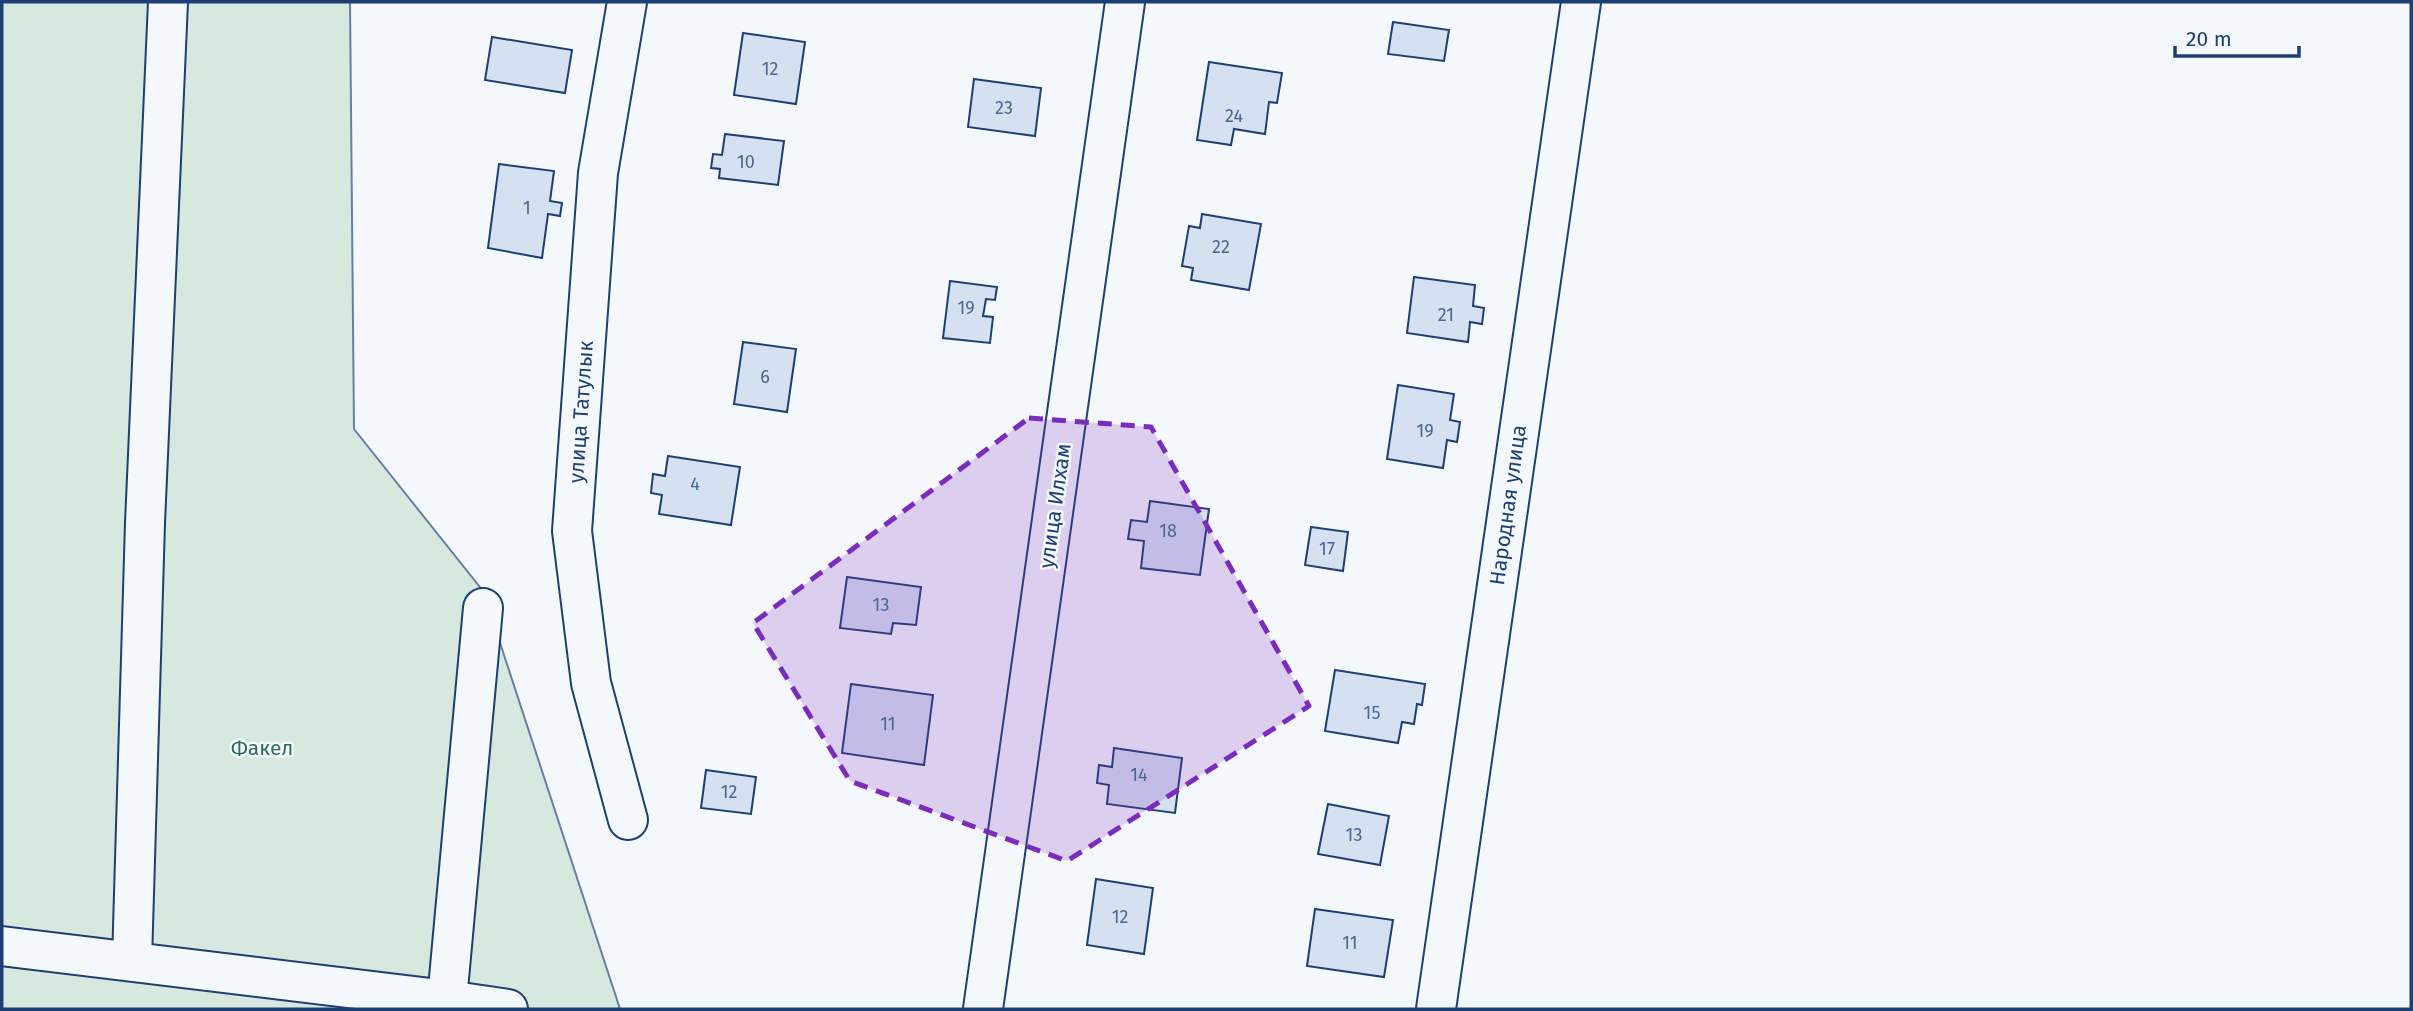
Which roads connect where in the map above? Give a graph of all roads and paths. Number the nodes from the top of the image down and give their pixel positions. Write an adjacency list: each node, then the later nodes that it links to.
1 (168, 2): 8 (street)
2 (627, 2): 6 (street, улица Татулык)
3 (1125, 2): 11 (street, улица Илхам)
4 (1581, 2): 12 (street, Народная улица)
5 (483, 608): 9 (street)
6 (628, 820)
7 (2, 946): 8 (street)
8 (132, 961): 9 (street)
9 (447, 1000): 10 (street)
10 (508, 1009)
11 (983, 1009)
12 (1436, 1009)

